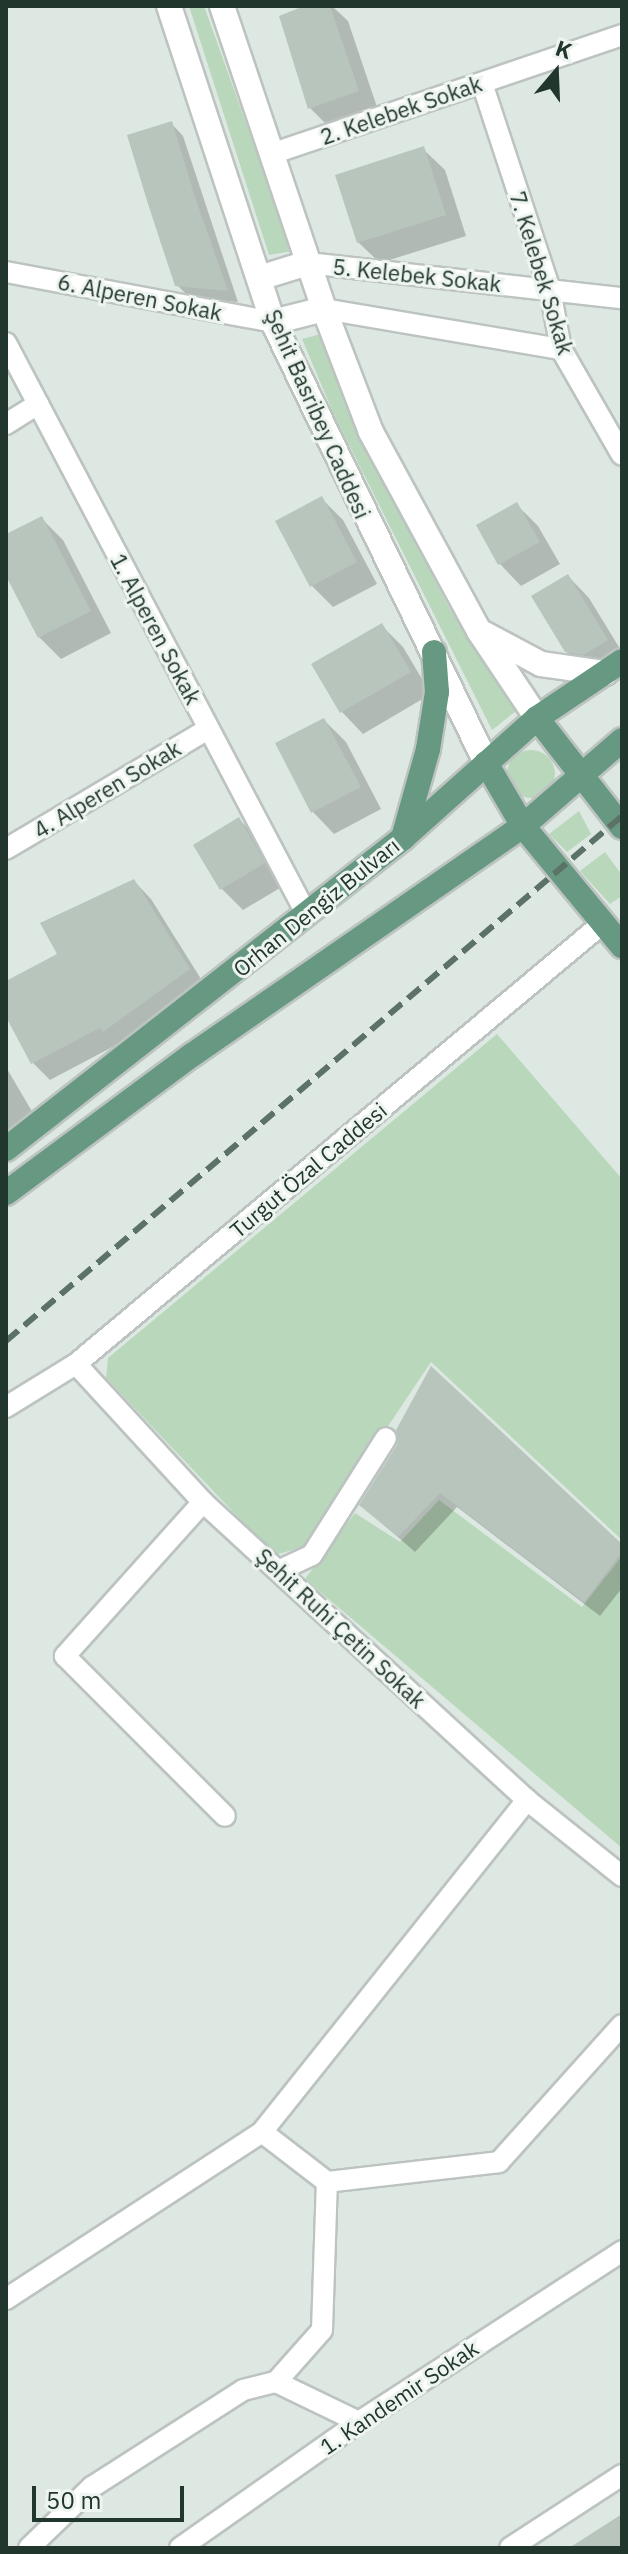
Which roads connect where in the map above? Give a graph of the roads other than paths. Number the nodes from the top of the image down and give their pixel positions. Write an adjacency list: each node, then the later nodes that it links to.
1 (169, 6): 8 (street, Şehit Basribey Caddesi)
2 (222, 6): 5 (street, Şehit Basribey Caddesi)
3 (622, 35): 4 (street, 2. Kelebek Sokak)
4 (482, 83): 5 (street, 2. Kelebek Sokak); 9 (street, 7. Kelebek Sokak)
5 (271, 154): 6 (street, Şehit Basribey Caddesi)
6 (308, 263): 8 (street); 9 (street, 5. Kelebek Sokak); 11 (street, Şehit Basribey Caddesi)
7 (6, 272): 12 (street, 6. Alperen Sokak)
8 (259, 278): 12 (street, Şehit Basribey Caddesi)
9 (550, 290): 10 (street, 5. Kelebek Sokak); 14 (street, 7. Kelebek Sokak)
10 (622, 298)
11 (324, 309): 12 (street); 14 (street); 18 (street, Şehit Basribey Caddesi)
12 (273, 322): 19 (street, Şehit Basribey Caddesi)
13 (6, 343): 15 (street, 1. Alperen Sokak)
14 (561, 349): 17 (street, 7. Kelebek Sokak)
15 (38, 404): 16 (street); 22 (street, 1. Alperen Sokak)
16 (6, 424)
17 (622, 455)
18 (479, 631): 20 (street); 21 (street, Şehit Basribey Caddesi)
19 (434, 652): 24 (street, Şehit Basribey Caddesi); 28 (main road)
20 (613, 667): 21 (main road, Orhan Dengiz Bulvarı)
21 (537, 718): 24 (main road, Orhan Dengiz Bulvarı); 25 (main road)
22 (208, 729): 29 (street, 4. Alperen Sokak); 30 (street, 1. Alperen Sokak)
23 (622, 740): 25 (main road, Orhan Dengiz Bulvarı)
24 (486, 763): 26 (main road); 28 (main road, Orhan Dengiz Bulvarı)
25 (584, 777): 26 (main road, Orhan Dengiz Bulvarı); 27 (main road)
26 (523, 826): 31 (main road); 34 (main road, Orhan Dengiz Bulvarı)
27 (622, 827)
28 (403, 838): 30 (main road, Orhan Dengiz Bulvarı)
29 (6, 849)
30 (307, 915): 33 (main road, Orhan Dengiz Bulvarı)
31 (612, 916): 32 (main road); 35 (street, Turgut Özal Caddesi)
32 (622, 946)
33 (6, 1149)
34 (6, 1193)
35 (76, 1364): 36 (street, Turgut Özal Caddesi); 38 (street, Şehit Ruhi Çetin Sokak)
36 (6, 1407)
37 (386, 1438): 39 (street)
38 (203, 1502): 39 (street, Şehit Ruhi Çetin Sokak); 41 (street)
39 (280, 1570): 40 (street, Şehit Ruhi Çetin Sokak)
40 (527, 1800): 42 (street, Şehit Ruhi Çetin Sokak); 44 (street)
41 (225, 1816)
42 (622, 1876)
43 (622, 2025): 45 (street)
44 (262, 2132): 45 (street); 47 (street)
45 (327, 2182): 48 (street)
46 (622, 2251): 49 (street, 1. Kandemir Sokak)
47 (8, 2295)
48 (276, 2382): 49 (street); 51 (street)
49 (359, 2422): 52 (street, 1. Kandemir Sokak)
50 (622, 2475): 53 (street)
51 (29, 2548)
52 (180, 2548)
53 (510, 2548)

